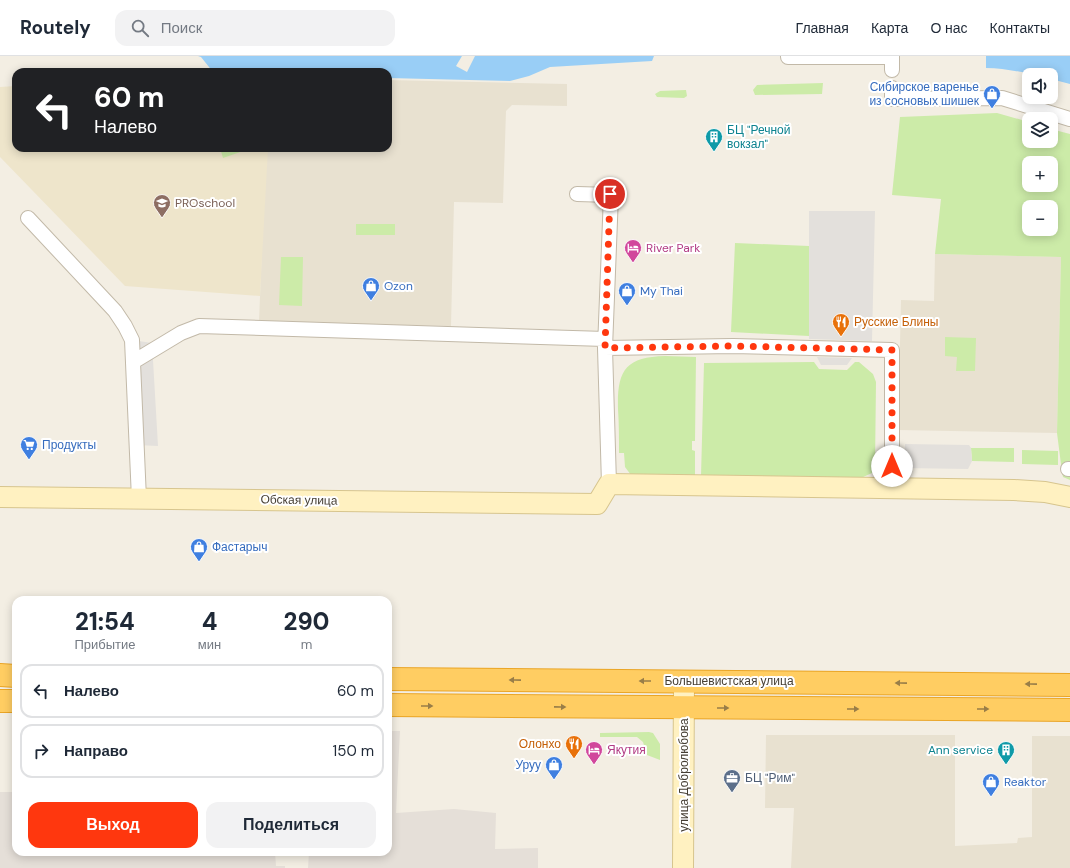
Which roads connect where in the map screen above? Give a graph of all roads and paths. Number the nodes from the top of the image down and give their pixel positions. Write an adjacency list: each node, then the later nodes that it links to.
1 (788, 57): 2 (street)
2 (892, 70)
3 (892, 88): 4 (street)
4 (1070, 118)
5 (577, 194): 7 (street)
6 (28, 218): 8 (street)
7 (605, 344): 8 (street); 9 (street); 10 (street)
8 (133, 362): 13 (street)
9 (609, 484): 10 (street); 13 (street, Обская улица)
10 (892, 487): 12 (street)
11 (0, 497): 13 (street, Обская улица)
12 (1070, 497)
13 (139, 499)
14 (0, 675): 15 (highway)
15 (12, 676)
16 (392, 679): 17 (highway, Большевистская улица, one-way to 16)
17 (684, 681): 18 (highway, Большевистская улица, one-way to 17); 22 (street, улица Добролюбова)
18 (1070, 685)
19 (0, 701): 20 (highway)
20 (12, 701)
21 (392, 705): 22 (highway, one-way to 22)
22 (684, 707): 23 (highway, one-way to 23); 24 (street, улица Добролюбова)
23 (1070, 710)
24 (683, 868)

